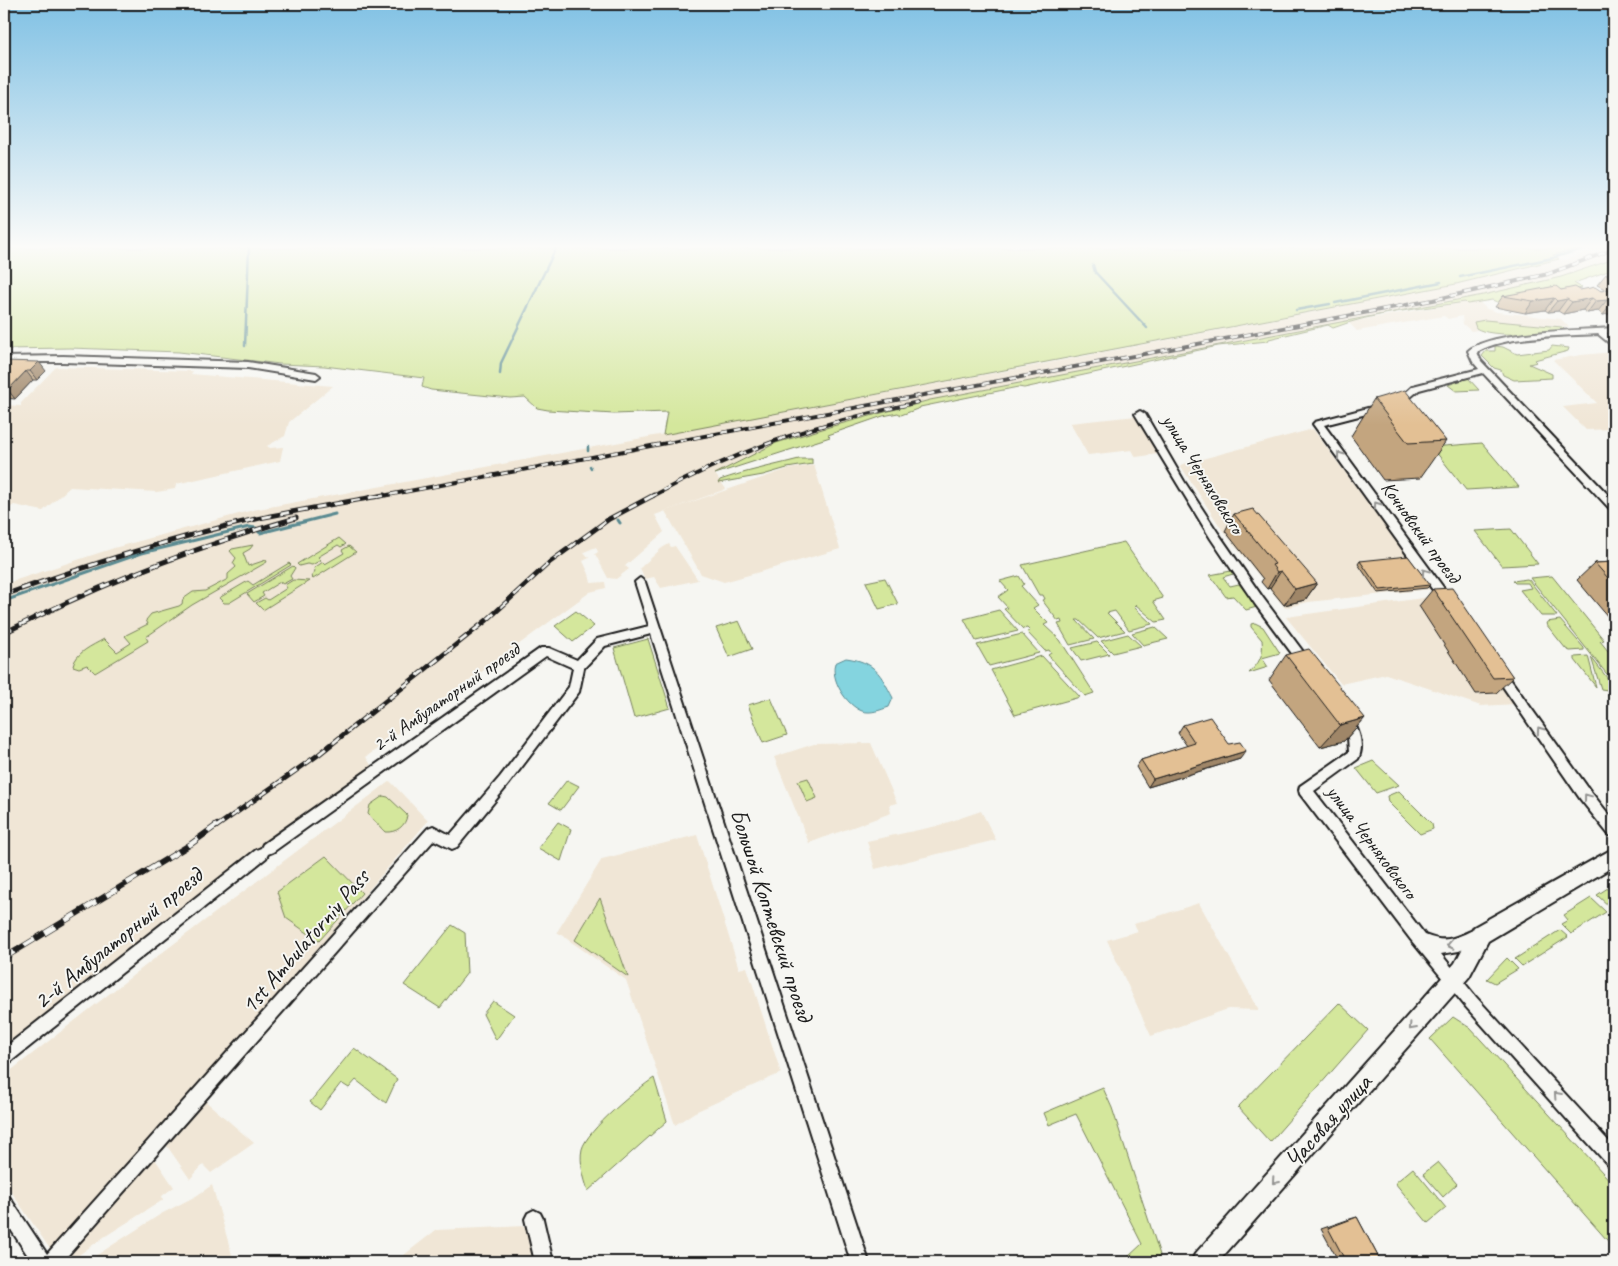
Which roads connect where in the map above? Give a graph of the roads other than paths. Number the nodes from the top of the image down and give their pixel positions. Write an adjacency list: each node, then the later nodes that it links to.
1 (1614, 330): 2 (street)
2 (1600, 332): 3 (street); 5 (street)
3 (1614, 344)
4 (4, 360): 6 (street)
5 (1484, 370): 8 (street); 10 (street, Кочновский проезд, one-way to 5)
6 (316, 376)
7 (1140, 414): 14 (street, улица Черняховского)
8 (1614, 506)
9 (640, 582): 11 (street, Большой Коптевский проезд)
10 (1452, 608)
11 (655, 629): 13 (street); 28 (street, Большой Коптевский проезд)
12 (1491, 661): 16 (street, one-way to 12)
13 (579, 666): 21 (street, 2-й Амбулаторный проезд); 26 (street, 1st Ambulatorniy Pass)
14 (1310, 670)
15 (1340, 714): 19 (street, улица Черняховского)
16 (1614, 831)
17 (1614, 856): 18 (street)
18 (1481, 934): 19 (street, one-way to 19); 20 (street, Часовая улица)
19 (1419, 939): 20 (street, улица Черняховского)
20 (1453, 980): 22 (street, улица Черняховского, one-way to 20); 29 (street, Часовая улица, one-way to 29)
21 (4, 1058)
22 (1614, 1159)
23 (4, 1204): 25 (street)
24 (534, 1219): 27 (street)
25 (42, 1262)
26 (51, 1262)
27 (544, 1262)
28 (860, 1262)
29 (1203, 1262)

